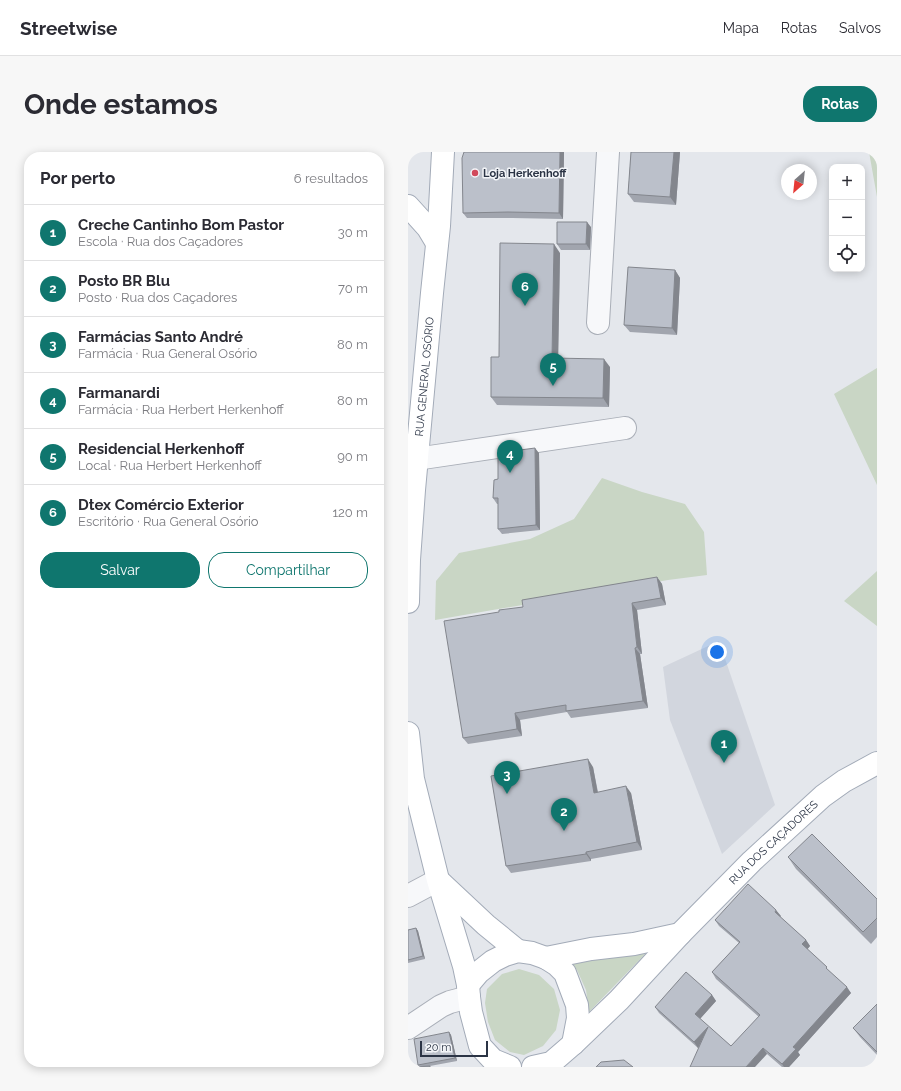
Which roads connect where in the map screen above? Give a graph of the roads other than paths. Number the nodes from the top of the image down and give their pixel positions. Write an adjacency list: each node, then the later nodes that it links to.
1 (443, 152): 4 (main road, RUA GENERAL OSÓRIO)
2 (608, 152): 5 (street)
3 (408, 206): 4 (main road)
4 (437, 243): 7 (main road, RUA GENERAL OSÓRIO)
5 (598, 323)
6 (625, 428): 7 (street)
7 (412, 459): 8 (main road, RUA GENERAL OSÓRIO)
8 (408, 560): 9 (main road, RUA GENERAL OSÓRIO)
9 (408, 602)
10 (408, 733): 12 (main road)
11 (877, 763): 14 (main road, RUA DOS CAÇADORES)
12 (438, 880): 13 (street); 15 (main road); 17 (main road)
13 (408, 896)
14 (680, 934): 16 (main road); 19 (main road, RUA DOS CAÇADORES)
15 (518, 951): 16 (main road); 17 (main road)
16 (546, 958): 19 (main road)
17 (468, 991): 18 (street); 20 (main road)
18 (408, 1028)
19 (573, 1044): 21 (main road, RUA DOS CAÇADORES)
20 (482, 1057): 22 (main road)
21 (544, 1066)
22 (510, 1067)

